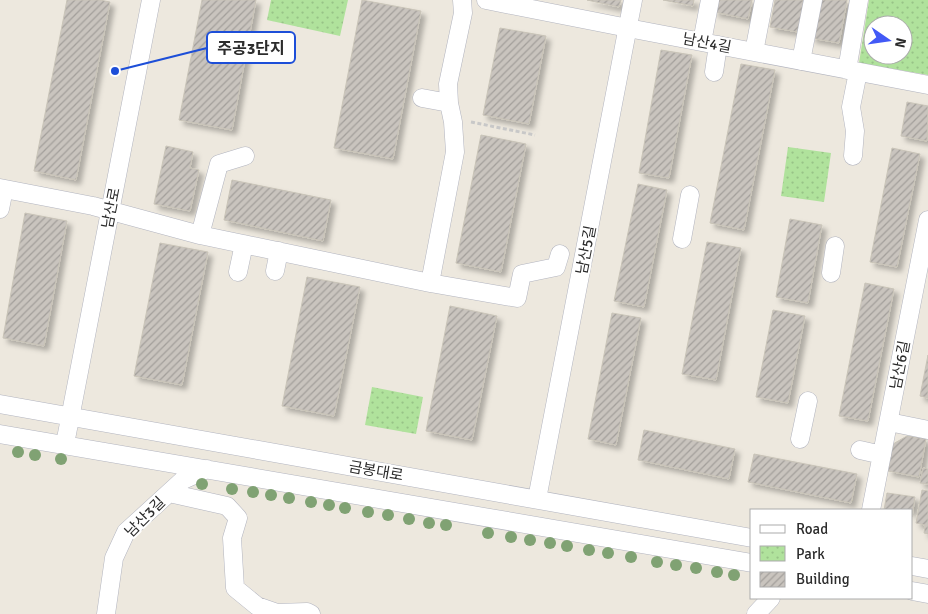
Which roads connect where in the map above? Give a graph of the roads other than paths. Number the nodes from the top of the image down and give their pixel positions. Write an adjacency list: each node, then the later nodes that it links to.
1 (151, 0): 23 (street, 남산로)
2 (462, 0): 17 (street)
3 (486, 0): 9 (street, 남산4길)
4 (633, 0): 9 (street, 남산5길)
5 (710, 0): 10 (street)
6 (764, 0): 11 (street)
7 (813, 0): 12 (street)
8 (859, 0): 13 (street)
9 (628, 28): 10 (street, 남산4길); 47 (street, 남산5길)
10 (710, 44): 11 (street, 남산4길); 14 (street)
11 (754, 52): 12 (street, 남산4길)
12 (801, 61): 13 (street, 남산4길)
13 (852, 71): 15 (street, 남산4길); 19 (street)
14 (714, 72)
15 (928, 85)
16 (422, 98): 17 (street)
17 (449, 103): 34 (street)
18 (245, 156): 25 (street)
19 (853, 156)
20 (2, 188): 22 (street); 23 (street)
21 (690, 195): 26 (street)
22 (0, 210)
23 (111, 211): 25 (street); 37 (street, 남산로)
24 (928, 220): 38 (street, 남산6길)
25 (200, 235): 27 (street)
26 (682, 239)
27 (244, 244): 29 (street); 32 (street)
28 (835, 246): 33 (street)
29 (279, 251): 31 (street); 34 (street)
30 (560, 254): 34 (street)
31 (275, 271)
32 (238, 272)
33 (831, 273)
34 (430, 283)
35 (808, 401): 41 (street)
36 (0, 404): 37 (street, 금봉대로)
37 (70, 416): 42 (street, 남산로); 47 (street, 금봉대로)
38 (889, 422): 39 (street); 44 (street, 남산6길)
39 (928, 430)
40 (0, 434): 42 (street, 금봉대로)
41 (800, 439)
42 (66, 444): 45 (street, 금봉대로)
43 (860, 450): 44 (street)
44 (882, 455): 48 (street, 남산6길)
45 (207, 468): 46 (street, 남산3길); 50 (street, 금봉대로)
46 (169, 493): 56 (street, 남산3길); 57 (street)
47 (537, 499): 49 (street, 금봉대로)
48 (871, 509)
49 (750, 538)
50 (750, 563)
51 (913, 566): 52 (street)
52 (928, 569)
53 (913, 591): 54 (street)
54 (928, 594)
55 (770, 599): 58 (street)
56 (106, 614)
57 (311, 614)
58 (756, 614)

